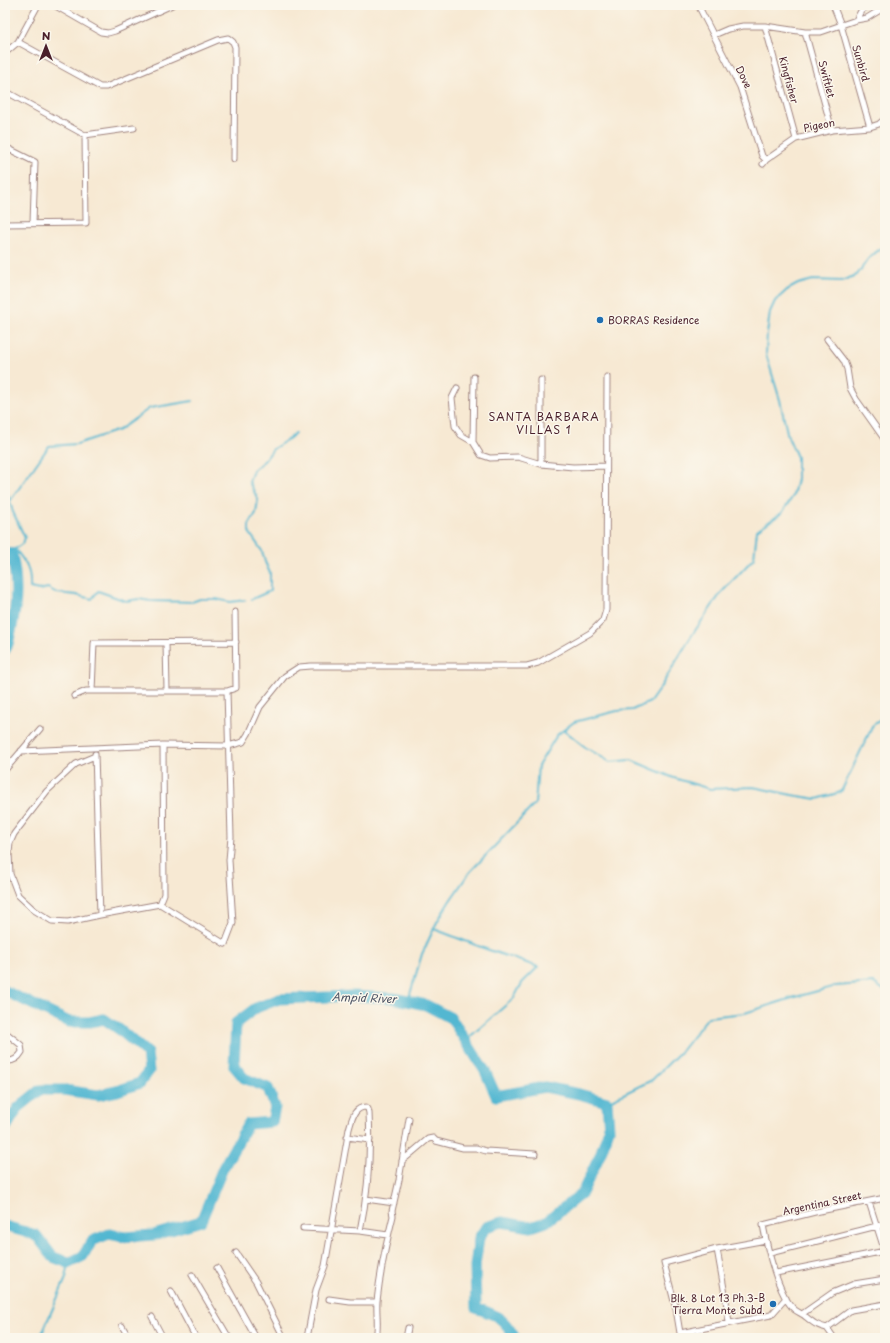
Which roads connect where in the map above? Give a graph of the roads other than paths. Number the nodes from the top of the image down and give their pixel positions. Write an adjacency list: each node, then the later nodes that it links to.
1 (38, 5): 15 (street)
2 (54, 5): 9 (street)
3 (157, 5): 9 (street)
4 (172, 5): 9 (street)
5 (698, 5): 14 (street, Dove)
6 (833, 5): 11 (street, Sunbird)
7 (869, 5): 10 (street)
8 (885, 7): 10 (street)
9 (163, 8)
10 (856, 20): 11 (street)
11 (840, 25): 13 (street); 19 (street, Sunbird)
12 (765, 26): 13 (street); 14 (street); 23 (street, Kingfisher)
13 (805, 32): 21 (street, Swiftlet)
14 (714, 35): 26 (street, Dove)
15 (18, 42): 16 (street); 25 (street)
16 (5, 53)
17 (5, 91): 22 (street)
18 (885, 119): 19 (street, Pigeon)
19 (870, 127): 21 (street, Pigeon)
20 (134, 128): 22 (street)
21 (832, 130): 23 (street, Pigeon)
22 (85, 134): 27 (street)
23 (796, 139): 26 (street, Pigeon)
24 (5, 147): 27 (street)
25 (234, 159)
26 (764, 162)
27 (33, 223): 28 (street)
28 (5, 224)
29 (827, 339): 34 (street)
30 (474, 377): 35 (street)
31 (607, 377): 37 (street)
32 (542, 380): 36 (street)
33 (457, 388): 35 (street)
34 (885, 440)
35 (473, 442): 36 (street)
36 (541, 464): 37 (street)
37 (606, 466): 47 (street)
38 (235, 612): 39 (street)
39 (236, 642): 40 (street); 43 (street)
40 (166, 643): 41 (street); 42 (street)
41 (167, 690): 42 (street); 43 (street)
42 (92, 691): 44 (street)
43 (227, 691): 47 (street)
44 (74, 696)
45 (40, 729): 49 (street)
46 (163, 745): 47 (street); 48 (street); 52 (street)
47 (228, 746): 52 (street)
48 (94, 748): 49 (street); 50 (street)
49 (21, 751): 51 (street)
50 (95, 756): 53 (street); 53 (street)
51 (5, 770)
52 (160, 904): 53 (street)
53 (100, 915)
54 (5, 1032): 55 (street)
55 (5, 1061)
56 (409, 1120): 60 (street)
57 (347, 1137): 58 (street); 58 (street); 68 (street)
58 (370, 1140): 62 (street)
59 (535, 1154): 60 (street)
60 (402, 1161): 64 (street)
61 (885, 1198): 63 (street, Argentina Street)
62 (366, 1199): 64 (street); 69 (street)
63 (869, 1202): 66 (street); 71 (street, Argentina Street)
64 (394, 1203): 70 (street)
65 (885, 1224): 66 (street)
66 (876, 1226): 73 (street); 75 (street)
67 (303, 1228): 68 (street)
68 (332, 1229): 69 (street); 97 (street)
69 (360, 1231): 70 (street)
70 (388, 1235): 83 (street)
71 (766, 1240): 72 (street); 75 (street)
72 (717, 1250): 87 (street); 87 (street)
73 (885, 1252): 77 (street)
74 (236, 1253): 96 (street)
75 (770, 1253): 77 (street)
76 (217, 1268): 95 (street)
77 (776, 1273): 82 (street)
78 (192, 1275): 94 (street)
79 (885, 1278): 85 (street)
80 (171, 1291): 93 (street)
81 (329, 1298): 83 (street)
82 (786, 1298): 85 (street); 87 (street)
83 (377, 1302): 98 (street)
84 (885, 1304): 90 (street)
85 (802, 1314): 90 (street)
86 (152, 1317): 92 (street)
87 (729, 1324)
88 (122, 1326): 91 (street)
89 (408, 1328): 99 (street)
90 (827, 1328): 100 (street)
91 (129, 1338)
92 (163, 1338)
93 (196, 1338)
94 (229, 1338)
95 (256, 1338)
96 (284, 1338)
97 (308, 1338)
98 (376, 1338)
99 (406, 1338)
100 (834, 1338)

